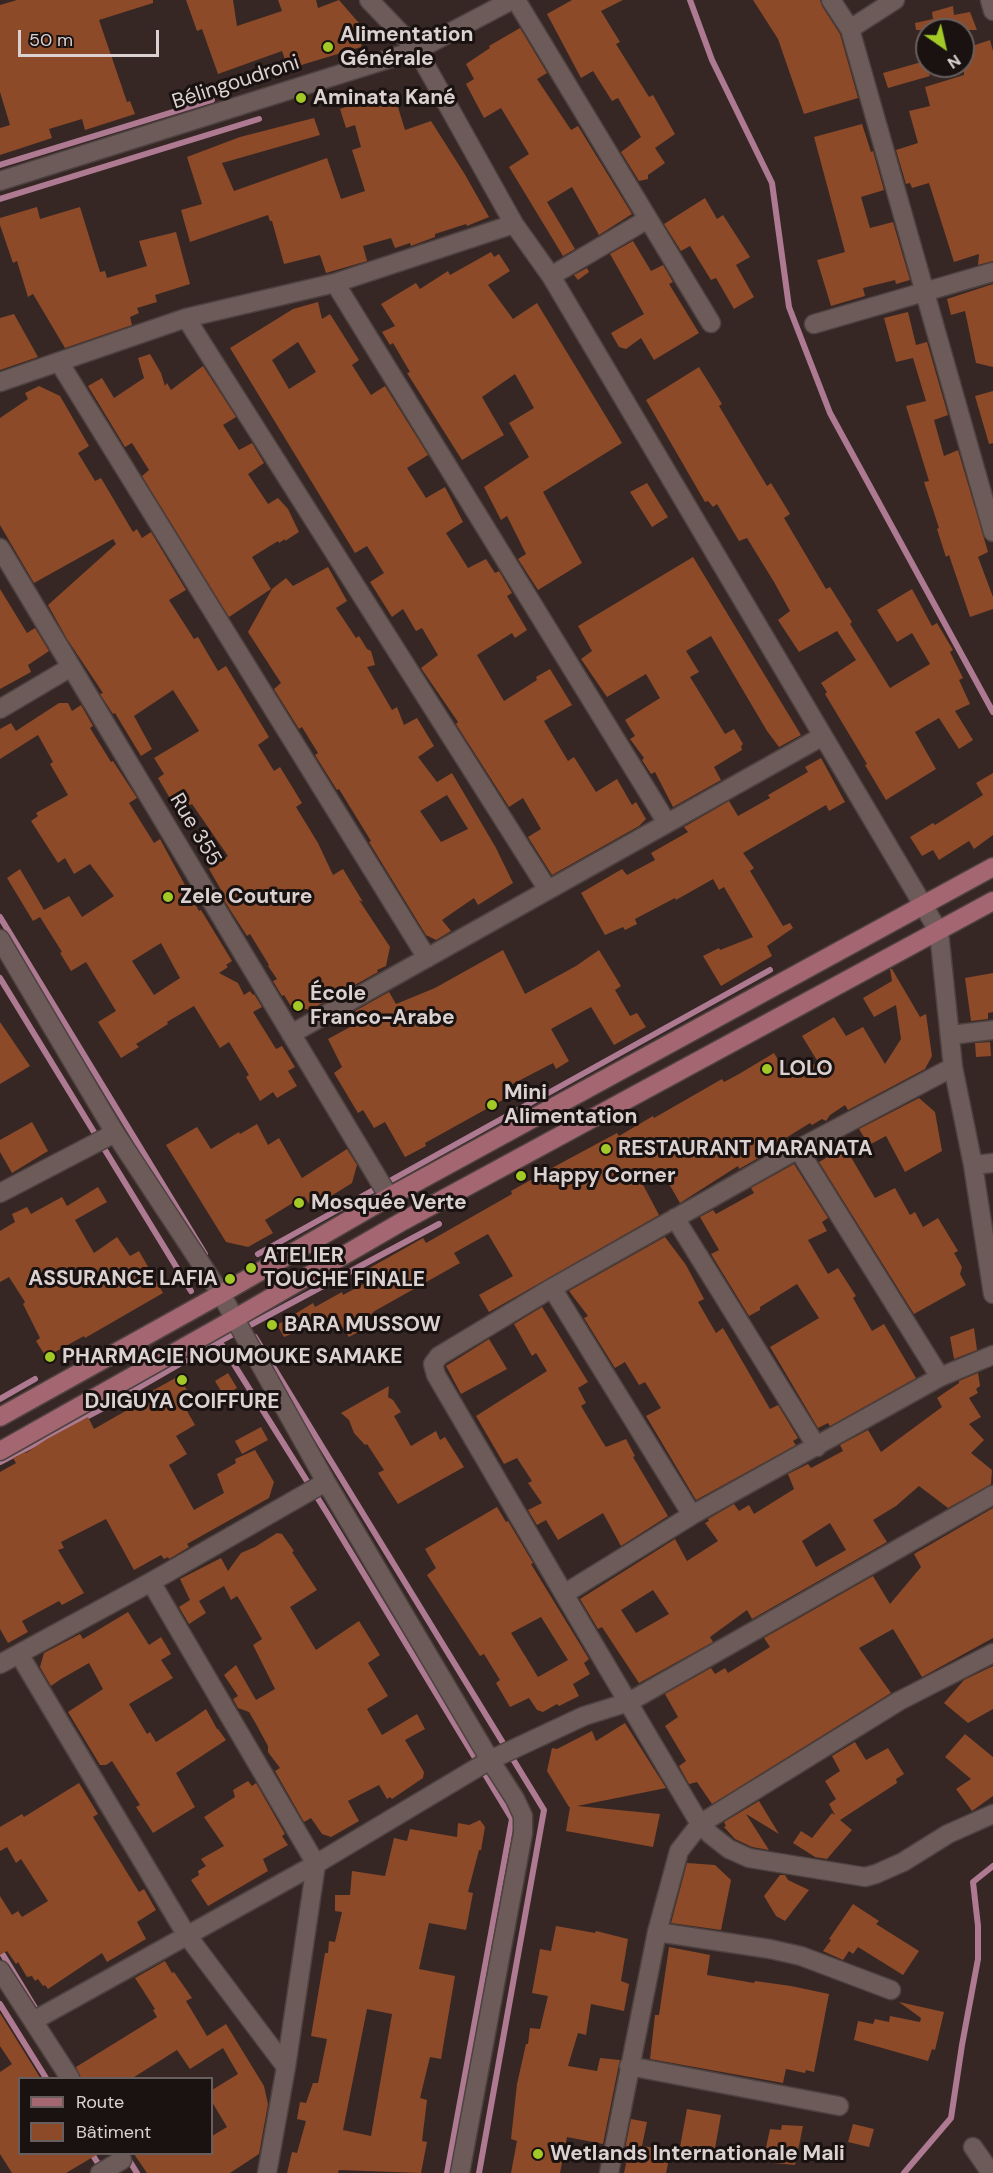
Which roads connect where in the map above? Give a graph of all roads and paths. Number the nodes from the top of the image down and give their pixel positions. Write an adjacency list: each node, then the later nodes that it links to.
1 (369, 0): 8 (street)
2 (514, 0): 8 (street, Bélingoudroni); 10 (street)
3 (831, 0): 7 (street)
4 (895, 0): 7 (street)
5 (990, 0): 6 (street)
6 (993, 11)
7 (850, 29): 15 (street)
8 (417, 50): 9 (street, Bélingoudroni); 11 (street)
9 (0, 181)
10 (648, 219): 13 (street); 17 (street)
11 (514, 224): 13 (street); 14 (street)
12 (993, 272): 15 (street)
13 (551, 276): 25 (street)
14 (335, 283): 16 (street); 26 (street)
15 (925, 292): 18 (street); 21 (street)
16 (186, 318): 19 (street); 28 (street)
17 (711, 324)
18 (814, 324)
19 (59, 362): 20 (street); 33 (street)
20 (0, 382)
21 (993, 532)
22 (0, 548): 23 (street, Rue 355)
23 (71, 667): 24 (street); 35 (street, Rue 355)
24 (0, 709)
25 (823, 736): 26 (street); 30 (street)
26 (667, 823): 28 (street)
27 (993, 867): 30 (main road)
28 (548, 890): 33 (street)
29 (993, 902): 31 (main road)
30 (923, 905): 31 (street); 43 (main road)
31 (939, 932): 36 (street); 48 (main road)
32 (0, 939): 38 (street)
33 (427, 958): 35 (street)
34 (993, 1030): 36 (street)
35 (291, 1034): 43 (street, Rue 355)
36 (951, 1035): 37 (street)
37 (953, 1067): 39 (street); 41 (street)
38 (115, 1132): 42 (street); 46 (street)
39 (798, 1149): 44 (street); 50 (street)
40 (993, 1162): 41 (street)
41 (973, 1165): 47 (street)
42 (0, 1193)
43 (389, 1197): 46 (main road)
44 (675, 1218): 45 (street); 52 (street)
45 (552, 1288): 56 (street); 58 (street)
46 (221, 1294): 48 (street); 51 (main road)
47 (993, 1294)
48 (234, 1320): 53 (main road); 54 (street)
49 (993, 1355): 50 (street)
50 (940, 1377): 52 (street)
51 (0, 1417)
52 (817, 1447): 56 (street)
53 (0, 1451)
54 (326, 1482): 57 (street); 63 (street)
55 (993, 1495): 62 (street)
56 (692, 1515): 58 (street)
57 (151, 1582): 60 (street); 66 (street)
58 (564, 1594): 62 (street)
59 (993, 1653): 65 (street)
60 (19, 1654): 61 (street); 68 (street)
61 (0, 1664)
62 (629, 1702): 63 (street); 65 (street)
63 (490, 1760): 66 (street); 80 (street)
64 (993, 1814): 65 (street)
65 (700, 1824): 67 (street)
66 (316, 1864): 68 (street); 73 (street)
67 (657, 1932): 70 (street); 72 (street)
68 (186, 1934): 71 (street); 73 (street)
69 (0, 1970): 71 (street)
70 (891, 1990)
71 (33, 2020): 74 (street)
72 (629, 2066): 75 (street); 81 (street)
73 (286, 2067): 79 (street)
74 (69, 2077)
75 (839, 2106)
76 (973, 2148): 82 (street)
77 (123, 2162): 78 (street)
78 (100, 2173)
79 (267, 2173)
80 (459, 2173)
81 (609, 2173)
82 (991, 2173)

